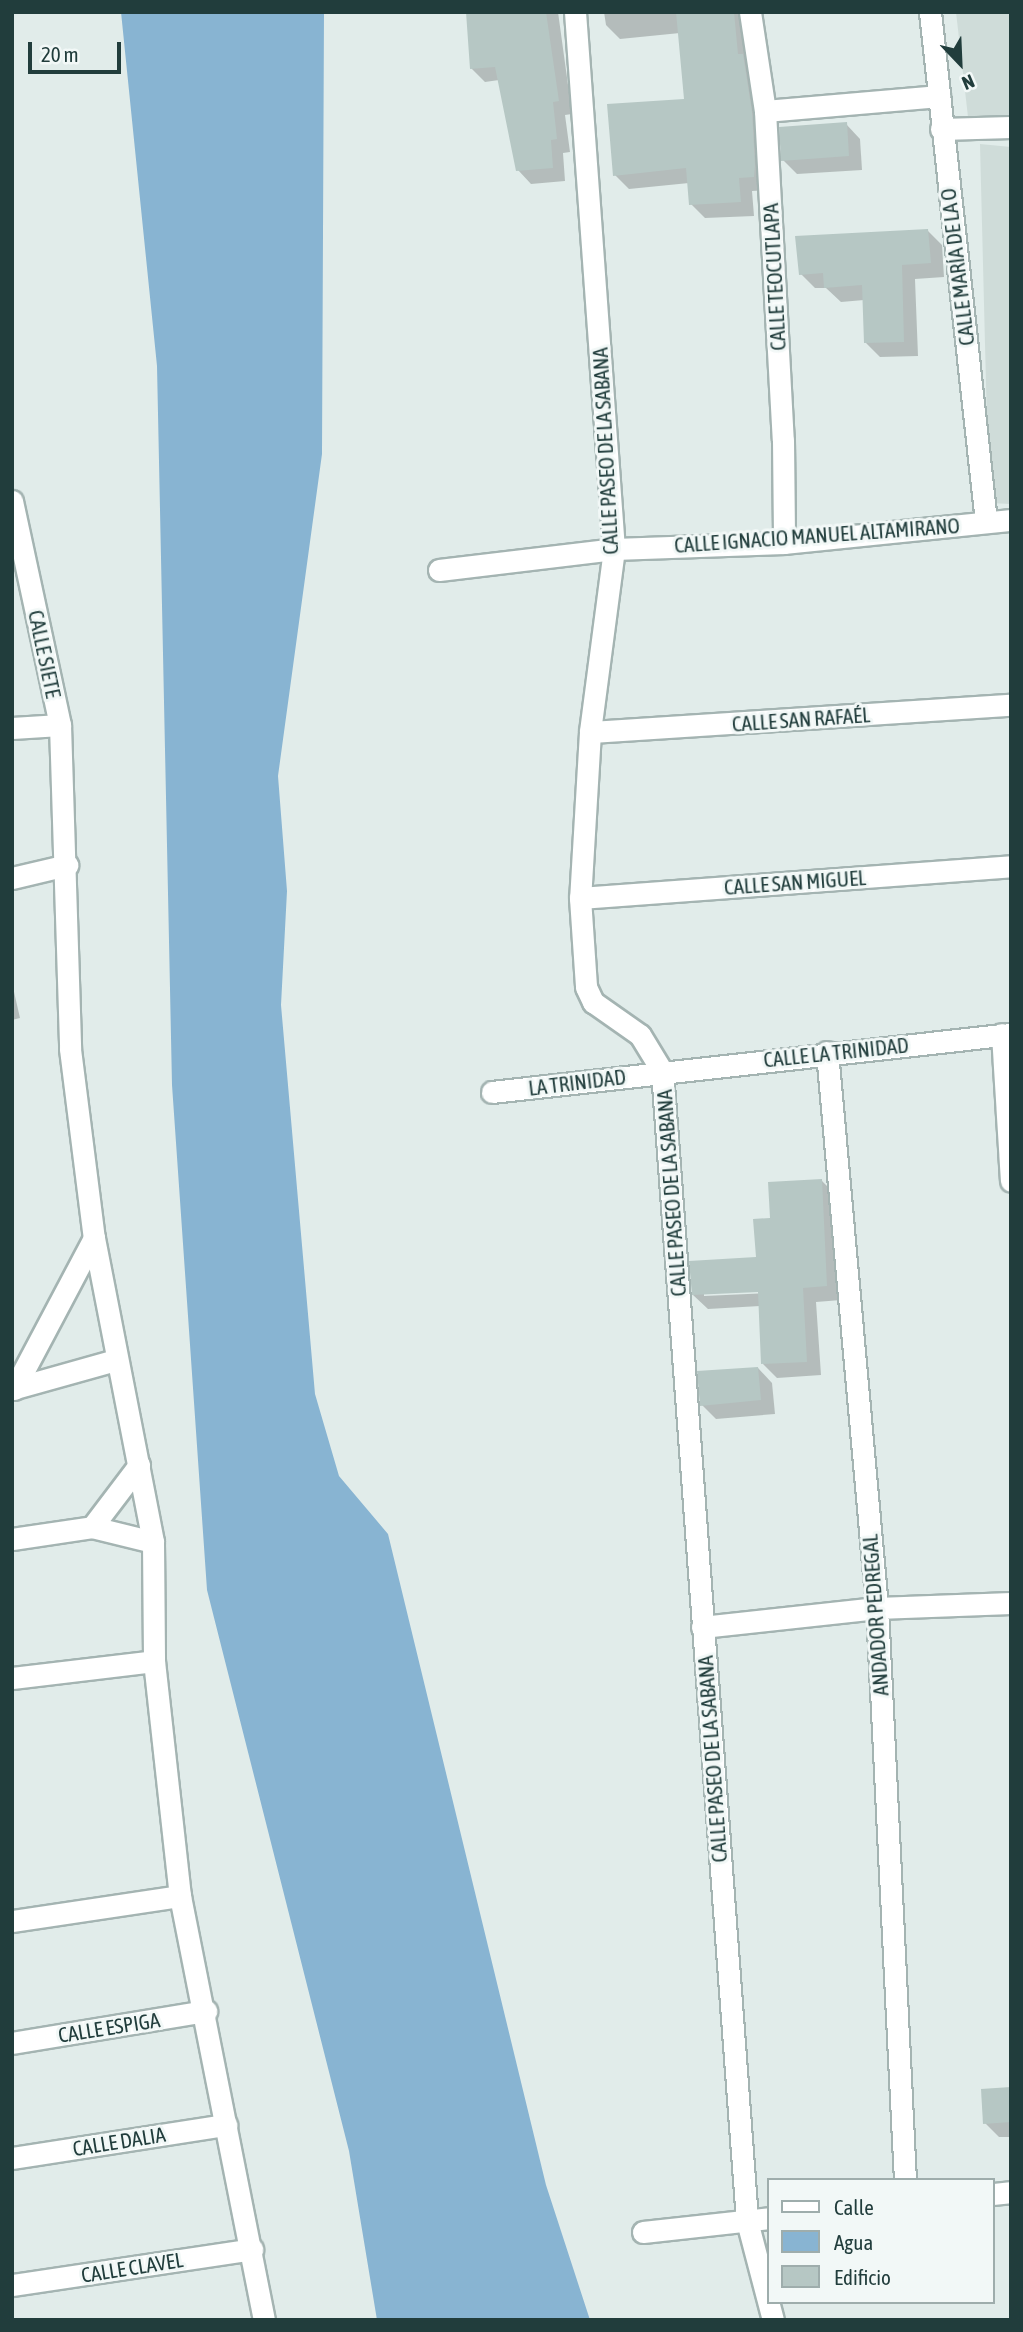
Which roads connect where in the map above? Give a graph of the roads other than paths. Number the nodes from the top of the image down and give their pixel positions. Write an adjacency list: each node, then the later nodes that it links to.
1 (575, 12): 13 (street, CALLE PASEO DE LA SABANA)
2 (750, 12): 5 (street, CALLE TEOCUTLAPA)
3 (930, 12): 4 (street, CALLE MARÍA DE LA O)
4 (939, 96): 5 (street); 7 (street, CALLE MARÍA DE LA O)
5 (765, 111): 12 (street, CALLE TEOCUTLAPA)
6 (1011, 127): 7 (street)
7 (941, 129): 10 (street, CALLE MARÍA DE LA O)
8 (12, 500): 11 (street, CALLE SIETE)
9 (1011, 520): 10 (street, CALLE IGNACIO MANUEL ALTAMIRANO)
10 (986, 522): 12 (street, CALLE IGNACIO MANUEL ALTAMIRANO)
11 (17, 542): 16 (street, CALLE SIETE)
12 (784, 543): 13 (street, CALLE IGNACIO MANUEL ALTAMIRANO)
13 (614, 549): 14 (street, CALLE IGNACIO MANUEL ALTAMIRANO); 18 (street, CALLE PASEO DE LA SABANA)
14 (439, 570)
15 (1011, 705): 18 (street, CALLE SAN RAFAÉL)
16 (60, 724): 17 (street); 19 (street, CALLE SIETE)
17 (12, 728)
18 (590, 732): 22 (street, CALLE PASEO DE LA SABANA)
19 (67, 865): 21 (street); 28 (street, CALLE SIETE)
20 (1011, 866): 22 (street, CALLE SAN MIGUEL)
21 (12, 878)
22 (580, 898): 25 (street, CALLE PASEO DE LA SABANA)
23 (1006, 1034): 24 (street, CALLE LA TRINIDAD); 27 (street)
24 (827, 1052): 25 (street, CALLE LA TRINIDAD); 36 (street, ANDADOR PEDREGAL)
25 (662, 1072): 26 (street, LA TRINIDAD); 37 (street, CALLE PASEO DE LA SABANA)
26 (492, 1092)
27 (1011, 1181)
28 (94, 1238): 29 (street, CALLE SIETE); 30 (street)
29 (115, 1360): 30 (street); 31 (street, CALLE SIETE)
30 (13, 1389)
31 (139, 1465): 32 (street); 34 (street, CALLE SIETE)
32 (92, 1527): 33 (street); 34 (street)
33 (12, 1539)
34 (153, 1542): 38 (street, CALLE SIETE)
35 (1011, 1603): 36 (street)
36 (877, 1608): 37 (street); 46 (street, ANDADOR PEDREGAL)
37 (702, 1627): 48 (street, CALLE PASEO DE LA SABANA)
38 (154, 1661): 39 (street); 40 (street, CALLE SIETE)
39 (12, 1678)
40 (180, 1896): 41 (street); 42 (street, CALLE SIETE)
41 (12, 1921)
42 (206, 2011): 43 (street, CALLE ESPIGA); 44 (street, CALLE SIETE)
43 (12, 2043)
44 (226, 2125): 45 (street, CALLE DALIA); 50 (street, CALLE SIETE)
45 (12, 2158)
46 (905, 2178)
47 (768, 2218): 48 (street)
48 (747, 2221): 49 (street); 52 (street, CALLE PASEO DE LA SABANA)
49 (643, 2232)
50 (252, 2249): 51 (street, CALLE CLAVEL); 53 (street, CALLE SIETE)
51 (12, 2285)
52 (768, 2301)
53 (264, 2320)

